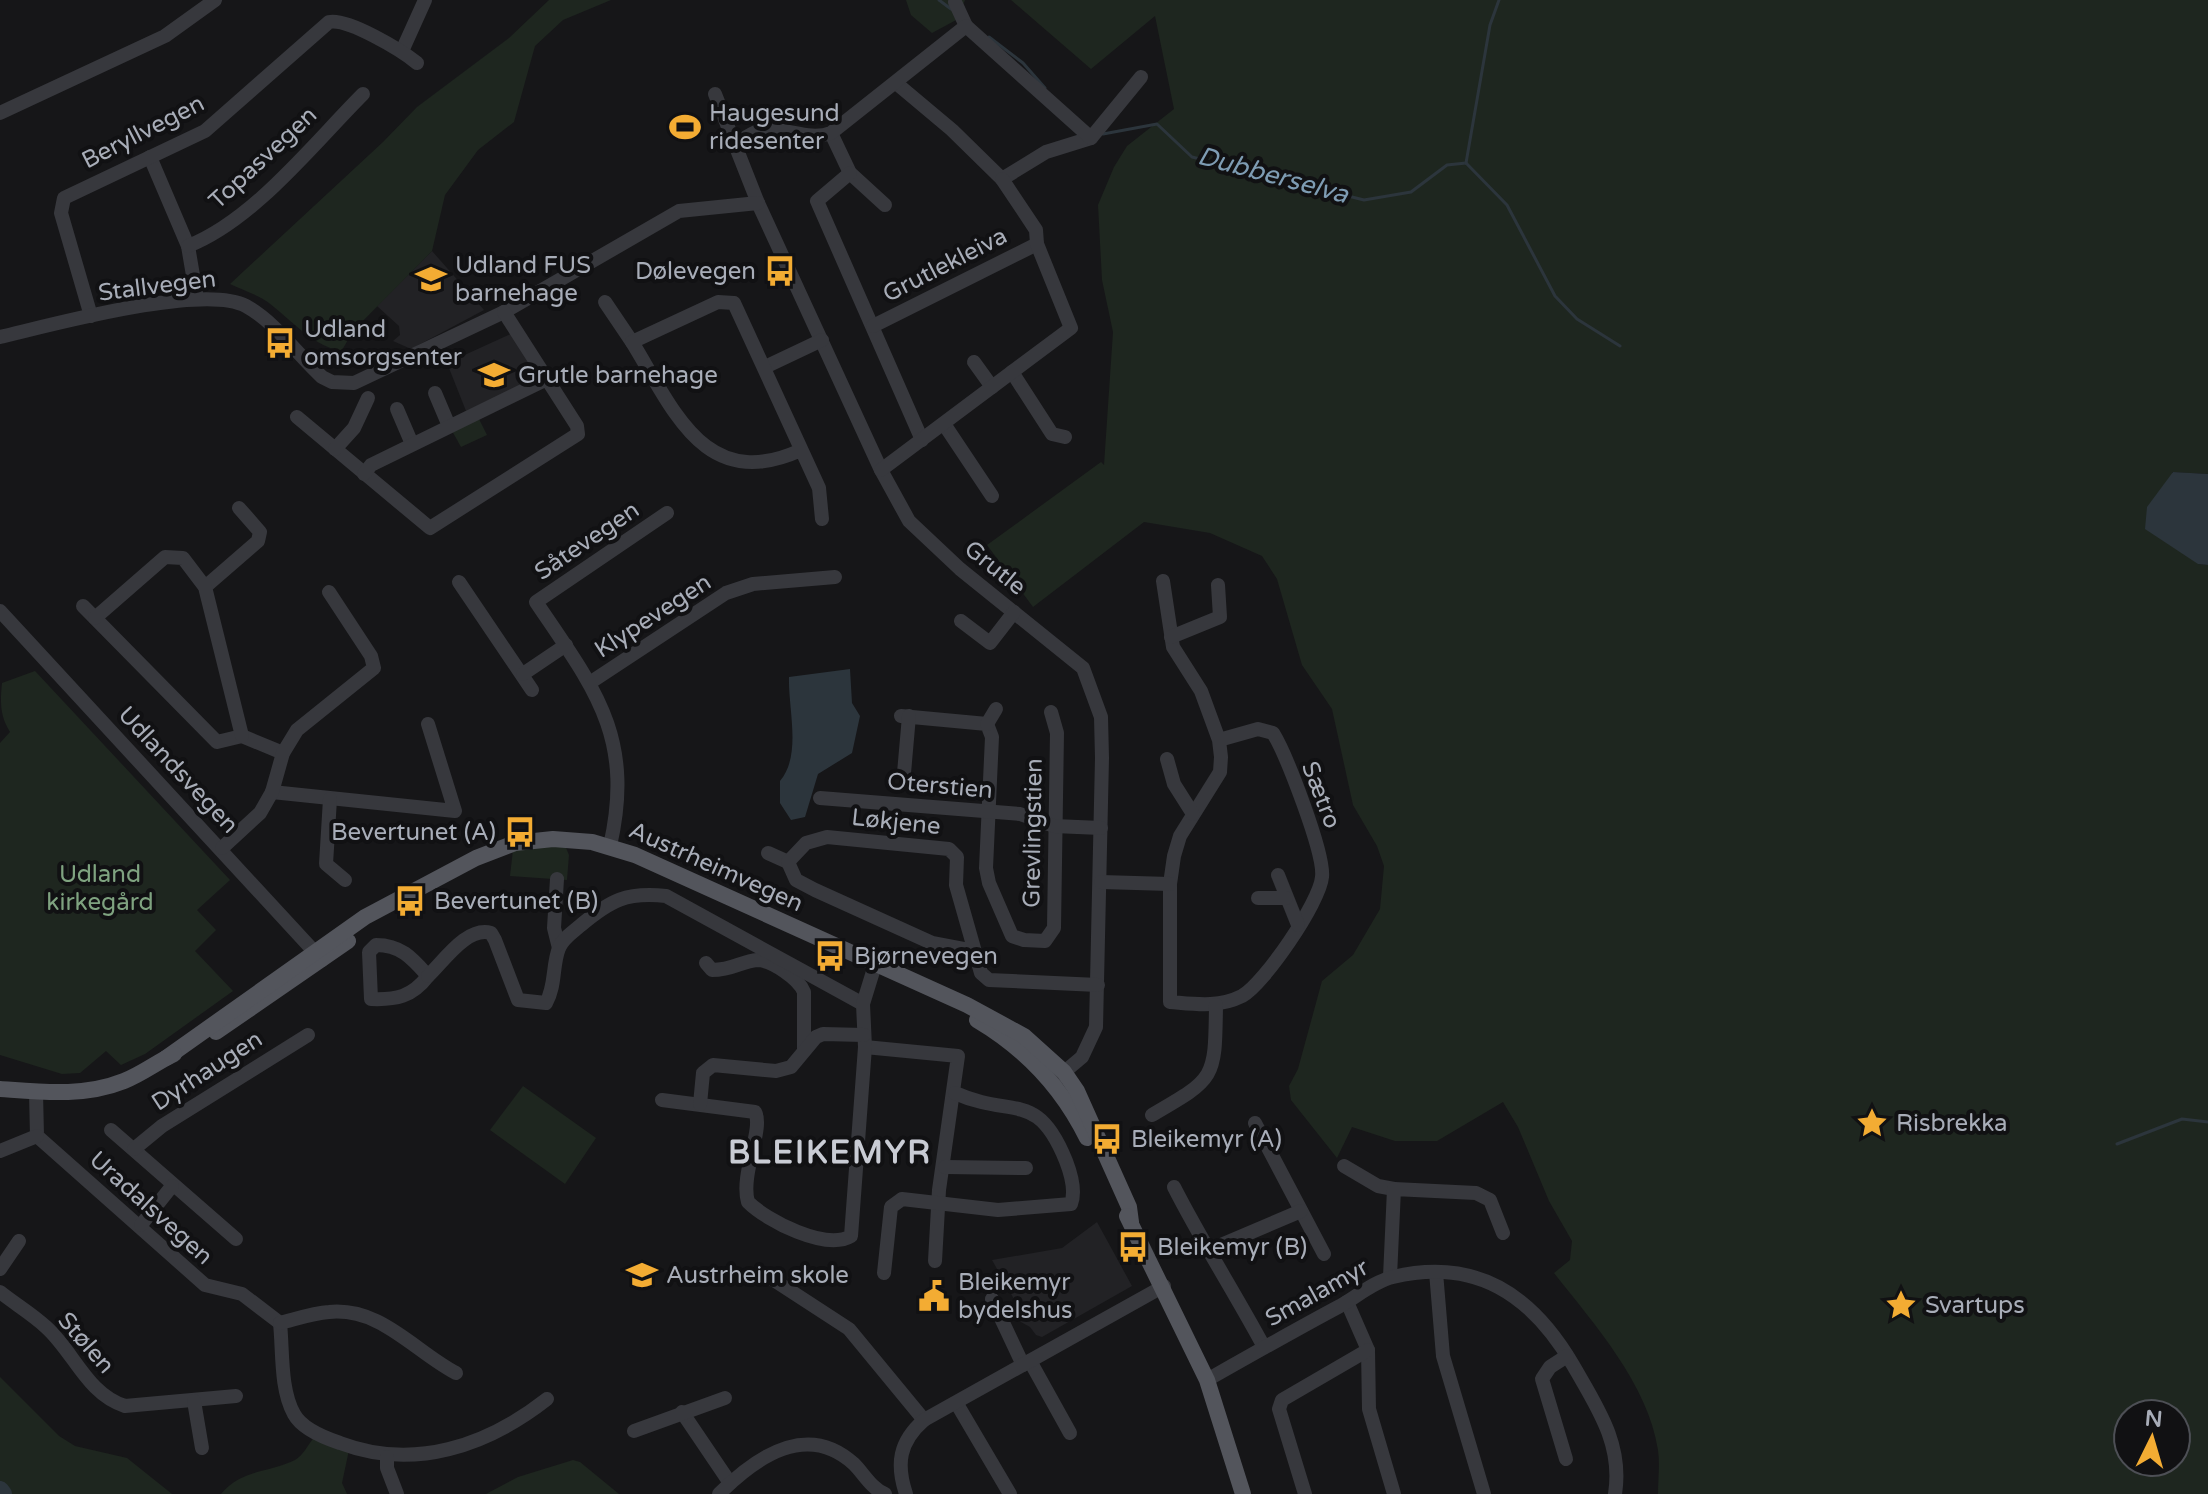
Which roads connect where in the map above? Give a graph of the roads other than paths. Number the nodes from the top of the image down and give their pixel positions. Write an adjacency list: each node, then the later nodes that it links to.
1 (215, 0): 11 (street)
2 (425, 0): 5 (street)
3 (955, 2): 4 (street)
4 (966, 26): 8 (street); 13 (street)
5 (402, 51): 6 (street, Beryllvegen); 15 (street, Beryllvegen)
6 (417, 63)
7 (1141, 77): 13 (street)
8 (896, 83): 12 (street); 17 (street)
9 (363, 94): 21 (street, Topasvegen)
10 (715, 94): 14 (street, Grutle)
11 (0, 113)
12 (831, 133): 14 (street); 16 (street)
13 (1091, 138): 17 (street)
14 (735, 144): 18 (street, Grutle)
15 (150, 157): 21 (street, Topasvegen); 25 (street, Beryllvegen)
16 (850, 173): 19 (street); 26 (street, Grutlekleiva)
17 (1002, 179): 20 (street)
18 (758, 203): 24 (street, Stallvegen); 28 (street, Grutle)
19 (885, 205)
20 (1037, 244): 26 (street, Grutlekleiva); 32 (street)
21 (188, 246): 22 (street, Topasvegen)
22 (197, 299): 24 (street, Stallvegen); 25 (street, Stallvegen)
23 (605, 302): 29 (street)
24 (504, 312): 33 (street)
25 (91, 316): 27 (street, Stallvegen)
26 (873, 326): 42 (street, Grutlekleiva)
27 (0, 337)
28 (822, 340): 31 (street); 46 (street, Grutle)
29 (632, 342): 31 (street); 45 (street)
30 (974, 362): 34 (street)
31 (765, 367): 45 (street)
32 (1012, 372): 34 (street); 41 (street)
33 (547, 379): 40 (street); 47 (street)
34 (992, 387): 39 (street)
35 (435, 393): 40 (street)
36 (368, 398): 44 (street)
37 (397, 409): 43 (street)
38 (297, 417): 44 (street)
39 (944, 424): 42 (street); 48 (street)
40 (449, 426): 43 (street)
41 (1065, 437)
42 (922, 440): 46 (street)
43 (412, 444): 47 (street)
44 (335, 449): 47 (street)
45 (801, 450): 51 (street)
46 (881, 470): 60 (street, Grutle)
47 (364, 474)
48 (992, 496)
49 (239, 508): 56 (street)
50 (667, 513): 64 (street, Såtevegen)
51 (822, 519)
52 (835, 577): 66 (street, Klypevegen)
53 (1163, 581): 63 (street, Sætro)
54 (459, 582): 65 (street)
55 (1218, 585): 63 (street)
56 (205, 587): 61 (street); 72 (street)
57 (329, 592): 74 (street)
58 (83, 606): 61 (street)
59 (0, 611): 85 (street, Udlandsvegen)
60 (1014, 612): 62 (street); 83 (street, Grutle)
61 (95, 618): 72 (street)
62 (961, 621)
63 (1171, 637): 73 (street, Sætro)
64 (566, 645): 65 (street); 66 (street, Såtevegen)
65 (523, 674): 67 (street)
66 (591, 682): 84 (street, Såtevegen)
67 (532, 690)
68 (996, 709): 71 (street)
69 (1051, 712): 82 (street, Grevlingstien)
70 (428, 724): 79 (street)
71 (987, 724): 76 (street); 80 (street, Grevlingstien)
72 (242, 736): 74 (street)
73 (1219, 740): 81 (street, Sætro); 95 (street, Sætro)
74 (283, 753): 77 (street)
75 (1167, 759): 81 (street)
76 (904, 773)
77 (272, 792): 79 (street); 85 (street)
78 (820, 798): 80 (street, Oterstien)
79 (330, 799): 90 (street)
80 (989, 813): 82 (street, Oterstien); 82 (street, Grevlingstien)
81 (1193, 814): 92 (street, Sætro)
82 (1054, 826): 83 (street, Oterstien)
83 (1101, 828): 91 (street, Grutle)
84 (610, 846): 98 (main road, Austrheimvegen); 100 (main road, Austrheimvegen)
85 (222, 848): 98 (street, Udlandsvegen)
86 (768, 853): 87 (street)
87 (788, 862): 97 (street); 97 (street, Løkjene)
88 (1278, 875): 94 (street)
89 (557, 879): 96 (street)
90 (345, 880)
91 (1101, 882): 92 (street); 102 (street, Grutle)
92 (1170, 884): 104 (street, Sætro)
93 (1258, 898): 94 (street)
94 (1286, 898): 95 (street)
95 (1298, 925): 104 (street, Sætro)
96 (559, 948): 101 (street); 103 (street)
97 (974, 951): 102 (street, Løkjene)
98 (318, 956): 110 (main road, Austrheimvegen)
99 (706, 963): 107 (street)
100 (875, 965): 103 (street); 108 (main road, Austrheimvegen)
101 (428, 976): 101 (street)
102 (1098, 985): 108 (street, Grutle)
103 (863, 1004): 106 (street)
104 (1216, 1005): 114 (street)
105 (308, 1035): 118 (street, Dyrhaugen)
106 (865, 1041): 107 (street); 111 (street); 113 (street)
107 (804, 1050): 113 (street)
108 (1058, 1077): 140 (main road, Austrheimvegen)
109 (0, 1089): 110 (main road, Austrheimvegen)
110 (36, 1092): 117 (street)
111 (955, 1093): 121 (street); 126 (street)
112 (662, 1100): 113 (street)
113 (700, 1104)
114 (1152, 1115)
115 (1255, 1123): 127 (street)
116 (111, 1130): 118 (street)
117 (37, 1136): 119 (street); 128 (street, Uradalsvegen)
118 (134, 1149): 123 (street)
119 (0, 1151)
120 (1344, 1166): 125 (street)
121 (945, 1167): 122 (street); 126 (street)
122 (1026, 1168)
123 (172, 1186): 128 (street); 130 (street)
124 (1174, 1187): 132 (street)
125 (1394, 1189): 129 (street); 139 (street)
126 (939, 1201): 134 (street); 137 (street)
127 (1301, 1211): 132 (street); 133 (street)
128 (141, 1225): 144 (street, Uradalsvegen)
129 (1503, 1233)
130 (236, 1239)
131 (19, 1241): 135 (street)
132 (1207, 1251): 145 (street)
133 (1324, 1254)
134 (935, 1261)
135 (0, 1269)
136 (1436, 1272): 139 (street, Smalamyr); 147 (street, Smalamyr); 171 (street)
137 (884, 1273)
138 (766, 1275): 157 (street)
139 (1390, 1277): 143 (street, Smalamyr)
140 (1164, 1286): 148 (street); 150 (main road, Austrheimvegen)
141 (0, 1292): 154 (street, Stølen)
142 (992, 1299): 148 (street)
143 (1347, 1302): 145 (street, Smalamyr); 146 (street)
144 (280, 1323): 149 (street); 161 (street)
145 (1264, 1347): 150 (street, Smalamyr)
146 (1368, 1350): 169 (street); 170 (street)
147 (1567, 1356): 162 (street); 172 (street, Smalamyr)
148 (1027, 1363): 155 (street); 159 (street)
149 (456, 1373)
150 (1207, 1380): 168 (main road, Austrheimvegen)
151 (236, 1396): 154 (street, Stølen)
152 (725, 1398): 156 (street)
153 (547, 1399): 161 (street)
154 (194, 1401): 160 (street)
155 (957, 1404): 157 (street); 167 (street)
156 (682, 1412): 158 (street); 163 (street)
157 (924, 1420): 166 (street)
158 (634, 1431)
159 (1070, 1433)
160 (202, 1448)
161 (387, 1457): 164 (street)
162 (1566, 1459)
163 (724, 1489): 165 (street)
164 (397, 1494)
165 (885, 1494)
166 (906, 1494)
167 (1010, 1494)
168 (1243, 1494)
169 (1305, 1494)
170 (1394, 1494)
171 (1484, 1494)
172 (1615, 1494)

